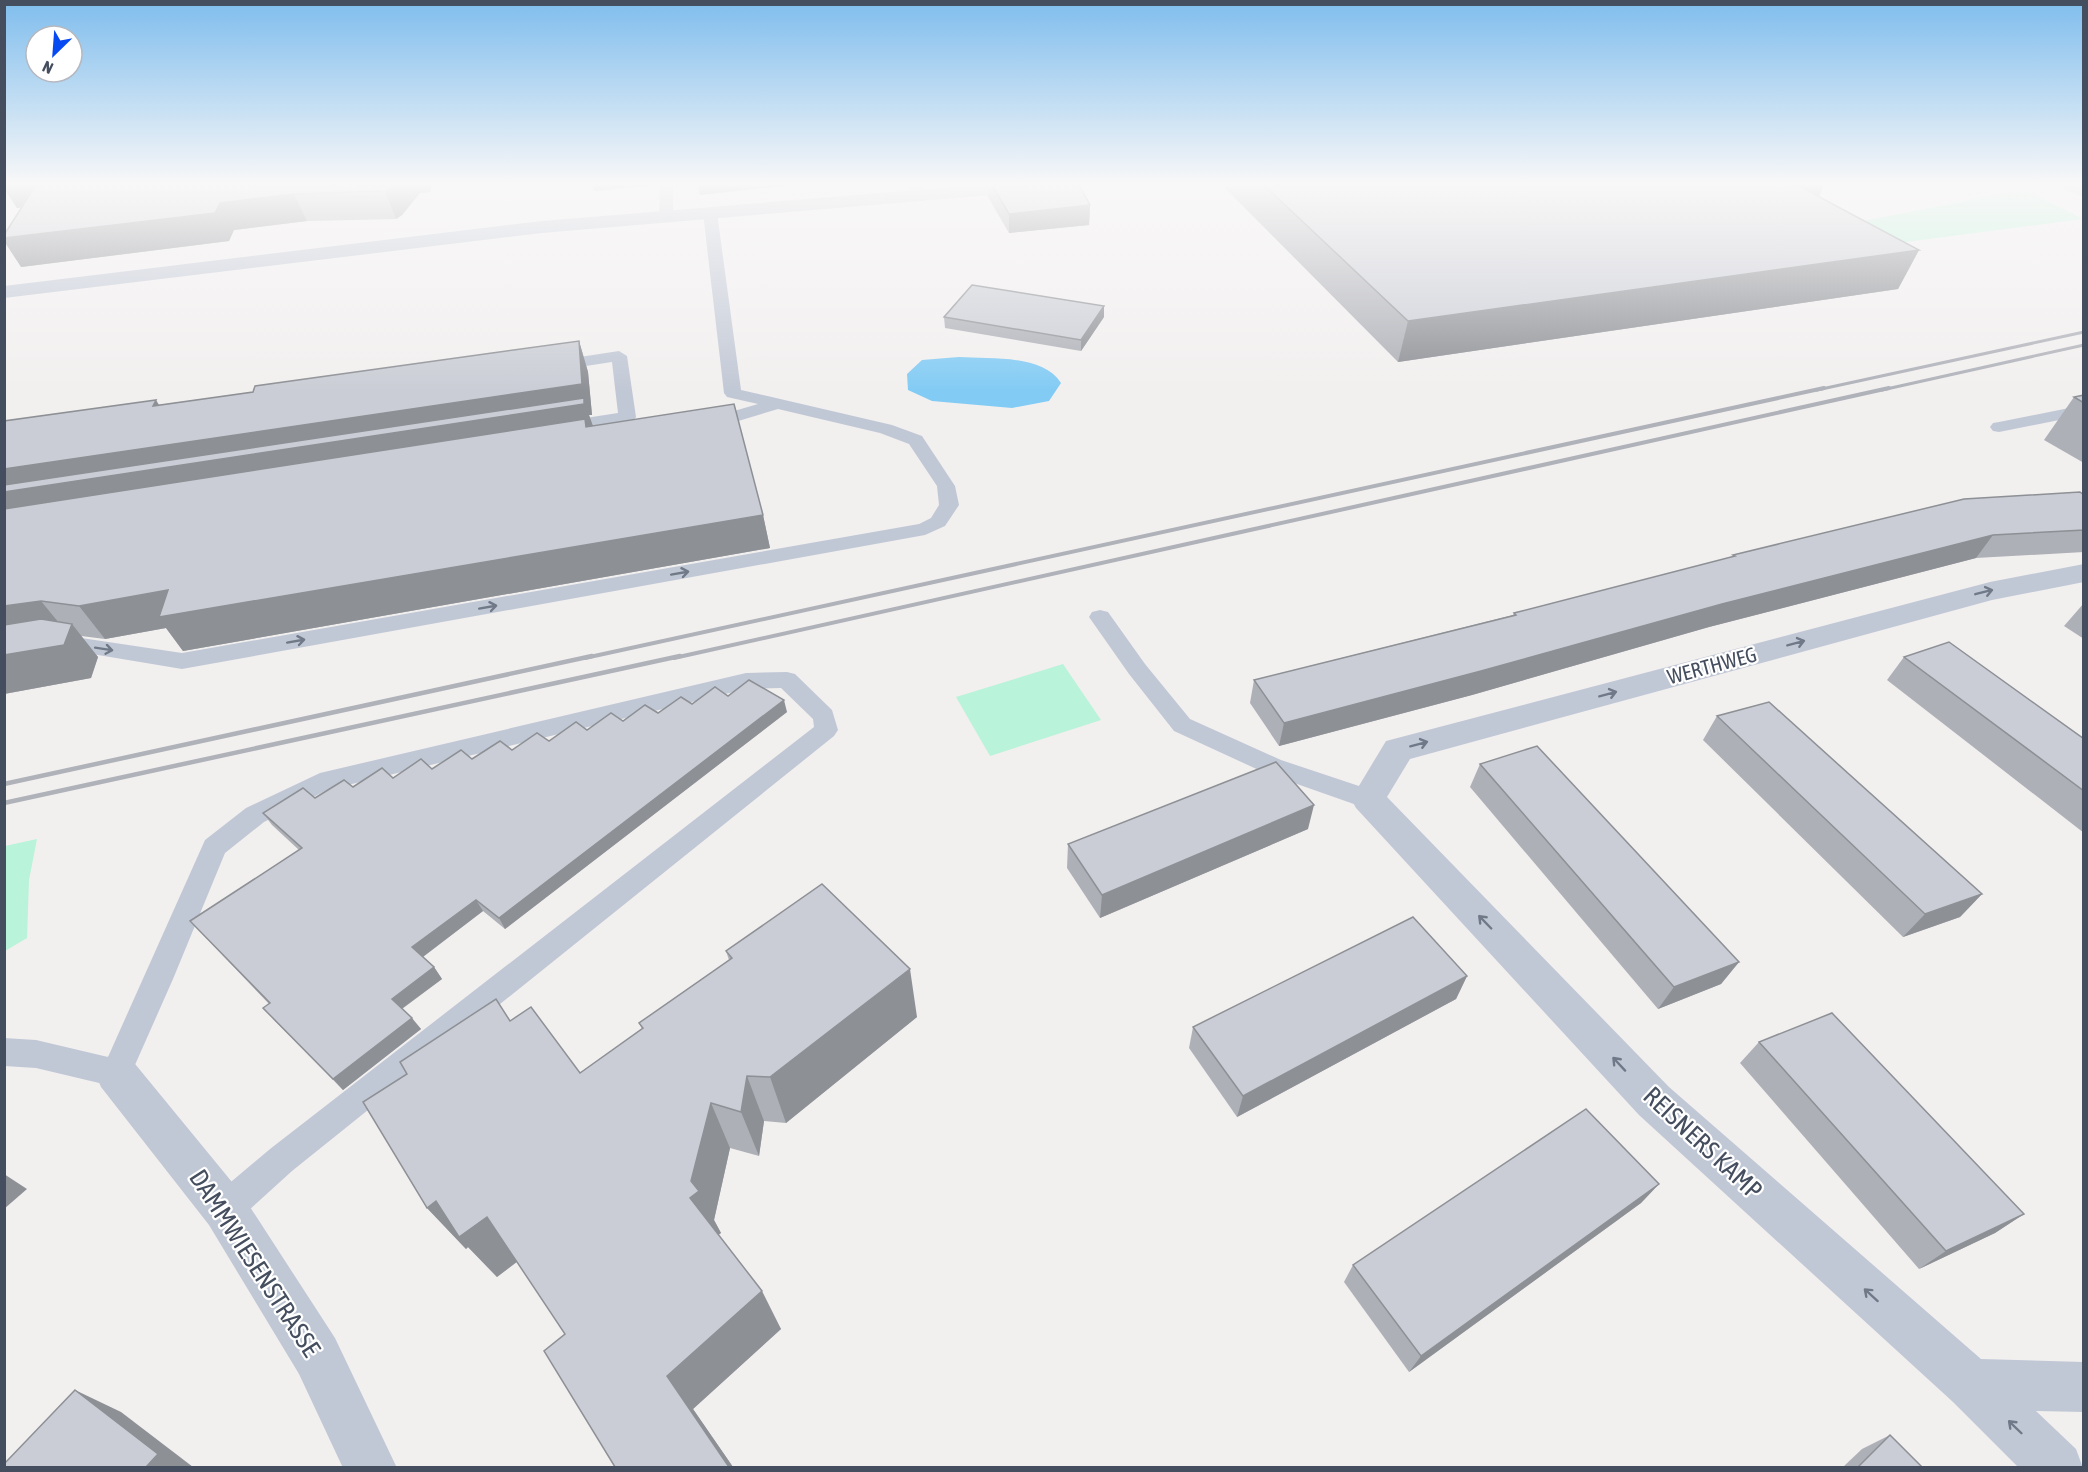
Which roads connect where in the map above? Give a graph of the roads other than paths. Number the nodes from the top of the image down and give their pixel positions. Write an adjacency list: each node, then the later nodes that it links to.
1 (321, 254): 3 (street)
2 (715, 254): 5 (lane)
3 (4, 292)
4 (536, 368): 9 (lane)
5 (777, 403): 8 (lane); 12 (lane, one-way to 5)
6 (2084, 410): 7 (lane)
7 (1999, 427)
8 (691, 428)
9 (545, 429)
10 (2084, 573): 13 (street, WERTHWEG, one-way to 10)
11 (1100, 617): 13 (lane)
12 (4, 654)
13 (1368, 799): 17 (street, REISNERS KAMP, one-way to 13)
14 (4, 1052): 15 (lane)
15 (116, 1073): 16 (street, DAMMWIESENSTRASSE); 16 (lane)
16 (225, 1209): 19 (street, DAMMWIESENSTRASSE)
17 (1971, 1384): 18 (street); 20 (street, REISNERS KAMP, one-way to 17)
18 (2084, 1387)
19 (371, 1467)
20 (2057, 1467)

